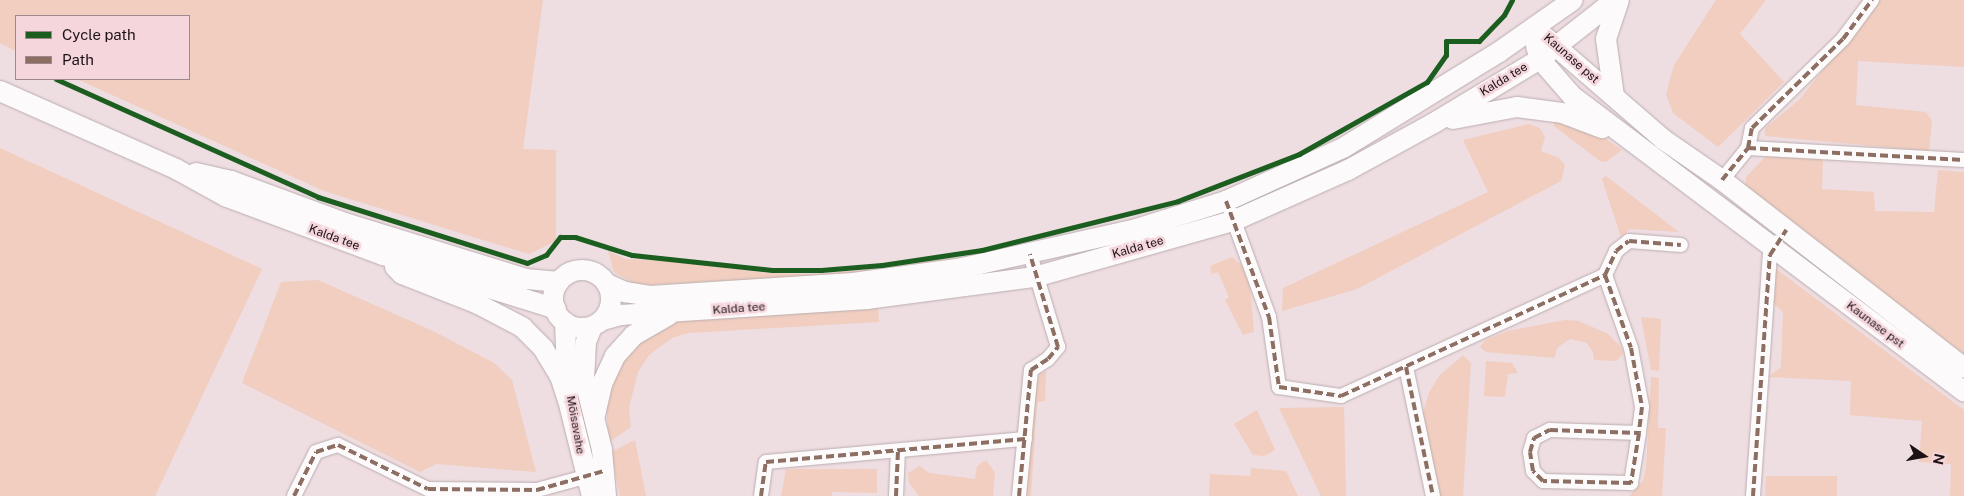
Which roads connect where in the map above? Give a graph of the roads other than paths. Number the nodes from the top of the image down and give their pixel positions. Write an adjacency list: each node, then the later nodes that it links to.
1 (1573, 0): 5 (street, Kalda tee)
2 (1615, 0): 6 (street, Kalda tee)
3 (1619, 0): 8 (street)
4 (1872, 0): 11 (street)
5 (1535, 27): 6 (street, Kaunase pst); 16 (street, Kalda tee)
6 (1547, 53): 8 (street, Kaunase pst); 9 (street, Kalda tee); 10 (street, Kaunase pst)
7 (0, 91): 14 (street, Kalda tee)
8 (1614, 96): 15 (street, Kaunase pst)
9 (1434, 123): 10 (street); 18 (street, Kalda tee)
10 (1622, 136): 12 (street, Kaunase pst)
11 (1748, 148): 13 (street); 15 (street)
12 (1648, 155): 15 (street); 17 (street, Kaunase pst)
13 (1964, 160)
14 (176, 168): 23 (street, Kalda tee); 26 (street, Kalda tee)
15 (1722, 180): 17 (street); 19 (street, Kaunase pst)
16 (1226, 201): 18 (street); 22 (street, Kalda tee)
17 (1722, 210): 21 (street, Kaunase pst)
18 (1234, 221): 25 (street, Kalda tee); 31 (street)
19 (1786, 230): 21 (street); 32 (street, Kaunase pst)
20 (1681, 246): 24 (street)
21 (1772, 247): 33 (street, Kaunase pst); 49 (street)
22 (1030, 254): 25 (street); 27 (street, Kalda tee)
23 (383, 255): 29 (street, Kalda tee); 34 (street)
24 (1605, 275): 31 (street); 36 (street)
25 (1035, 277): 28 (street, Kalda tee); 37 (street)
26 (559, 282): 27 (street); 29 (street)
27 (607, 284): 30 (street)
28 (675, 313): 30 (street, Kalda tee); 35 (street)
29 (560, 316): 30 (street); 34 (street, Mõisavahe)
30 (597, 323): 35 (street, Mõisavahe)
31 (1406, 367): 48 (street)
32 (1964, 368)
33 (1964, 391)
34 (568, 400): 39 (street, Mõisavahe)
35 (594, 419): 39 (street, Mõisavahe)
36 (1639, 434): 36 (street)
37 (1025, 439): 38 (street); 47 (street)
38 (898, 451): 45 (street); 46 (street)
39 (595, 474): 41 (street); 43 (street, Mõisavahe); 44 (street, Mõisavahe)
40 (426, 493): 41 (street); 42 (street)
41 (536, 493)
42 (294, 496)
43 (592, 496)
44 (606, 496)
45 (761, 496)
46 (896, 496)
47 (1019, 496)
48 (1433, 496)
49 (1753, 496)

